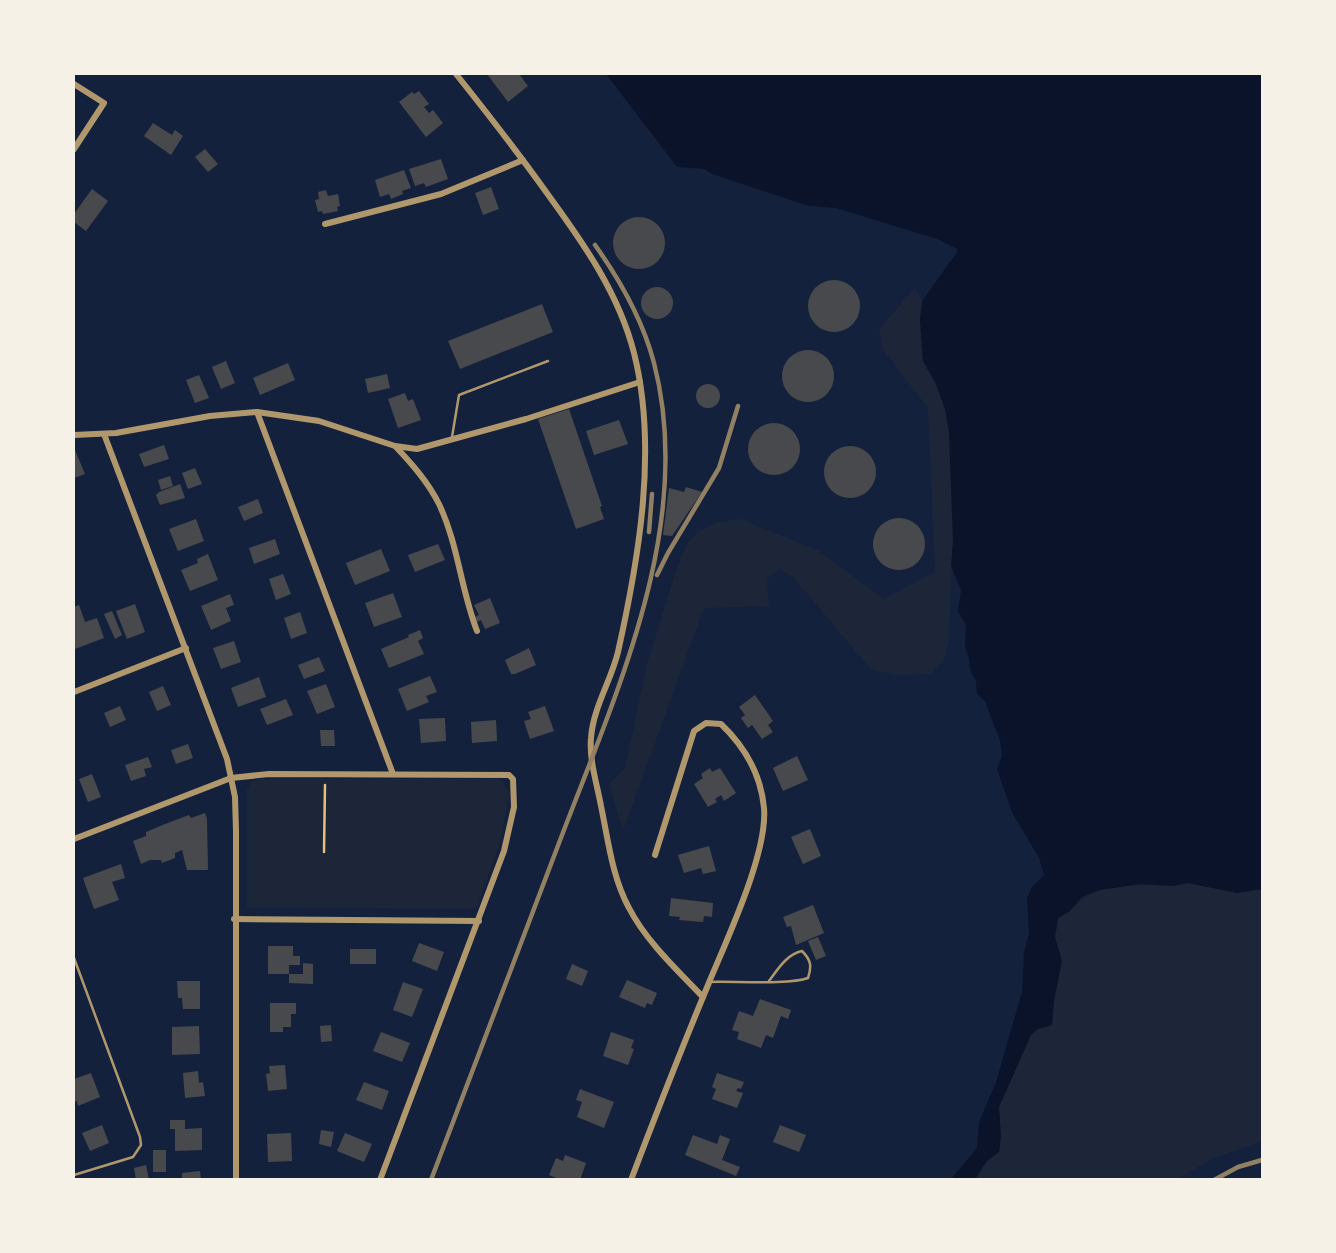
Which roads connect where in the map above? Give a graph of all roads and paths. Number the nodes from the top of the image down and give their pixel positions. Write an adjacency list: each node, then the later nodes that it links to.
1 (456, 74): 4 (street)
2 (74, 84): 3 (street)
3 (74, 149)
4 (523, 160): 5 (street); 7 (street)
5 (325, 224)
6 (548, 361): 11 (lane)
7 (640, 382): 11 (street); 27 (street)
8 (257, 412): 9 (street); 12 (street); 16 (street)
9 (104, 434): 10 (street); 14 (street)
10 (74, 435)
11 (451, 440): 12 (street)
12 (395, 446): 13 (street)
13 (477, 631)
14 (186, 648): 15 (street); 18 (street)
15 (74, 692)
16 (393, 774): 17 (street); 23 (street)
17 (325, 775): 18 (street); 20 (path)
18 (231, 778): 19 (street); 22 (street)
19 (74, 839)
20 (324, 852)
21 (654, 855): 26 (street)
22 (234, 919): 23 (street); 29 (street)
23 (479, 921): 30 (street)
24 (74, 958): 28 (lane)
25 (769, 981): 25 (lane); 26 (lane)
26 (709, 982): 27 (street)
27 (703, 997): 31 (street)
28 (74, 1175)
29 (236, 1180)
30 (380, 1180)
31 (631, 1180)

